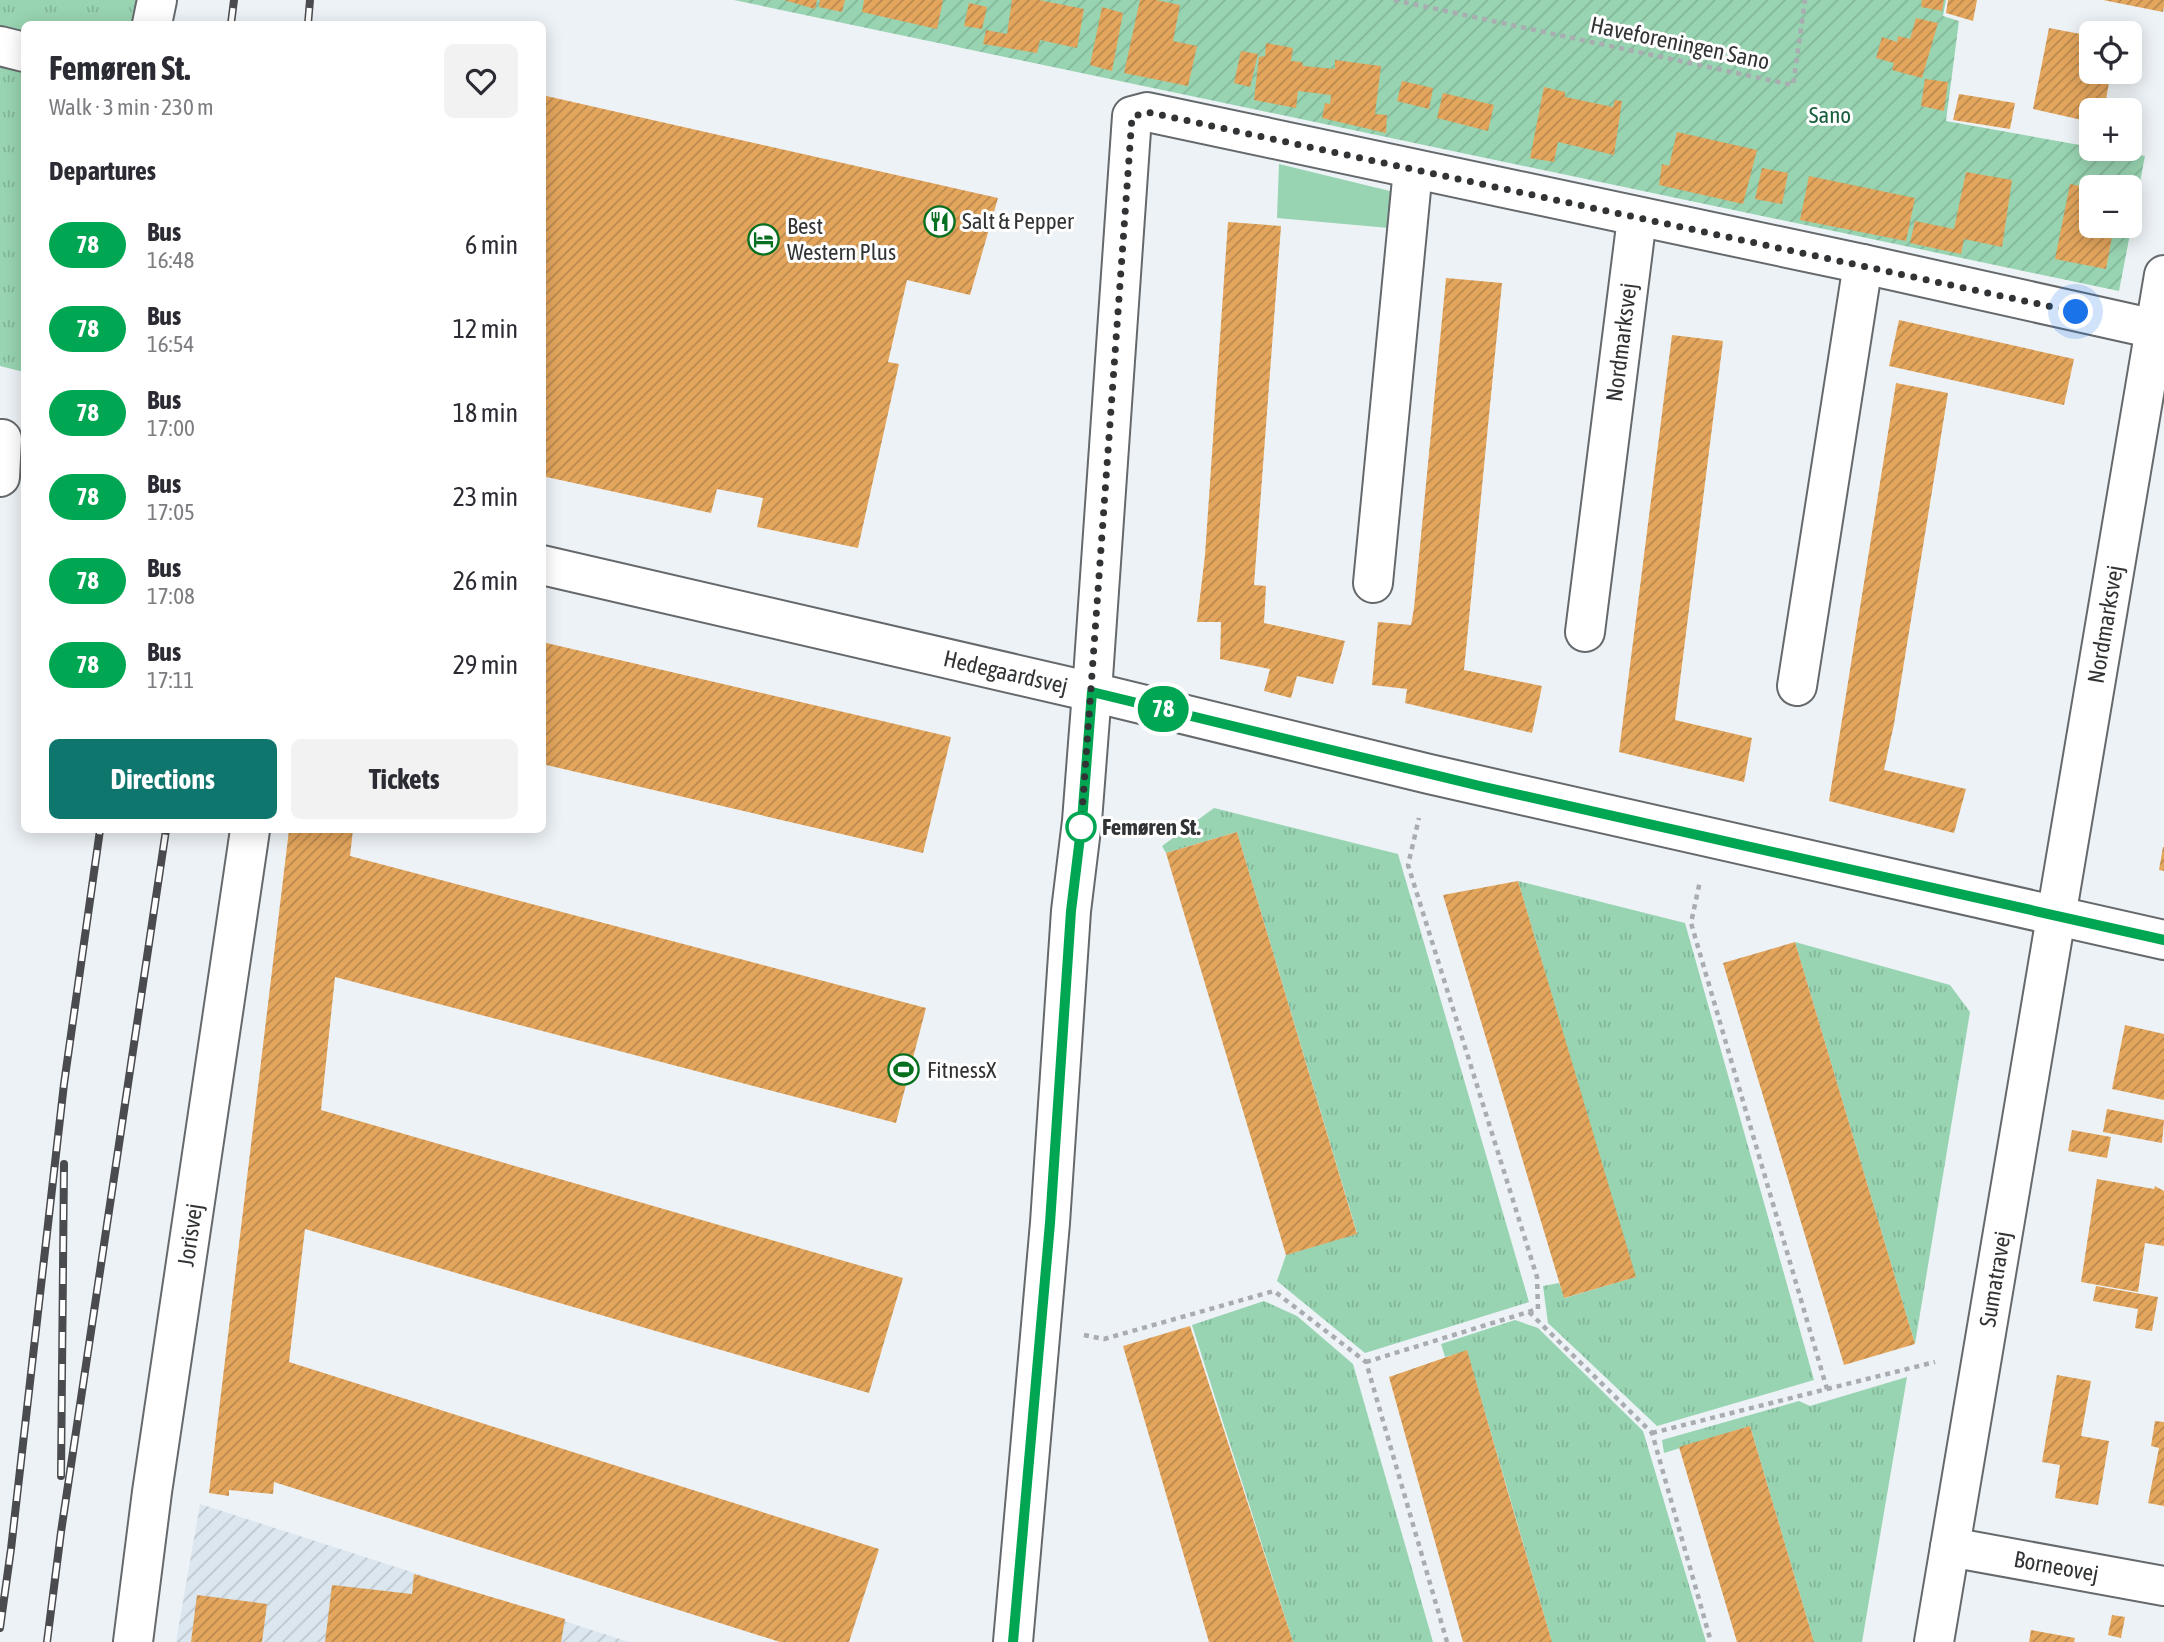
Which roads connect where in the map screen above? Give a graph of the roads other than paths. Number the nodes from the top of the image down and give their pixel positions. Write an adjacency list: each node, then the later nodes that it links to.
1 (157, 0): 2 (street)
2 (153, 21)
3 (0, 46): 4 (street)
4 (21, 51)
5 (1413, 169): 6 (street); 13 (street); 16 (street)
6 (1637, 218): 7 (street); 14 (street, Nordmarksvej)
7 (1863, 264): 9 (street); 15 (street)
8 (2164, 275): 9 (street, Nordmarksvej)
9 (2155, 329): 18 (street, Nordmarksvej)
10 (9, 440): 11 (street)
11 (0, 477)
12 (546, 566): 16 (street, Hedegaardsvej)
13 (1373, 583)
14 (1585, 632)
15 (1797, 686)
16 (1092, 692): 18 (street, Hedegaardsvej); 23 (street)
17 (250, 833): 22 (street, Jorisvej)
18 (2056, 918): 19 (street, Hedegaardsvej); 20 (street, Sumatravej)
19 (2164, 940)
20 (1950, 1547): 21 (street, Borneovej); 24 (street, Sumatravej)
21 (2164, 1586)
22 (132, 1642)
23 (1013, 1642)
24 (1934, 1642)

